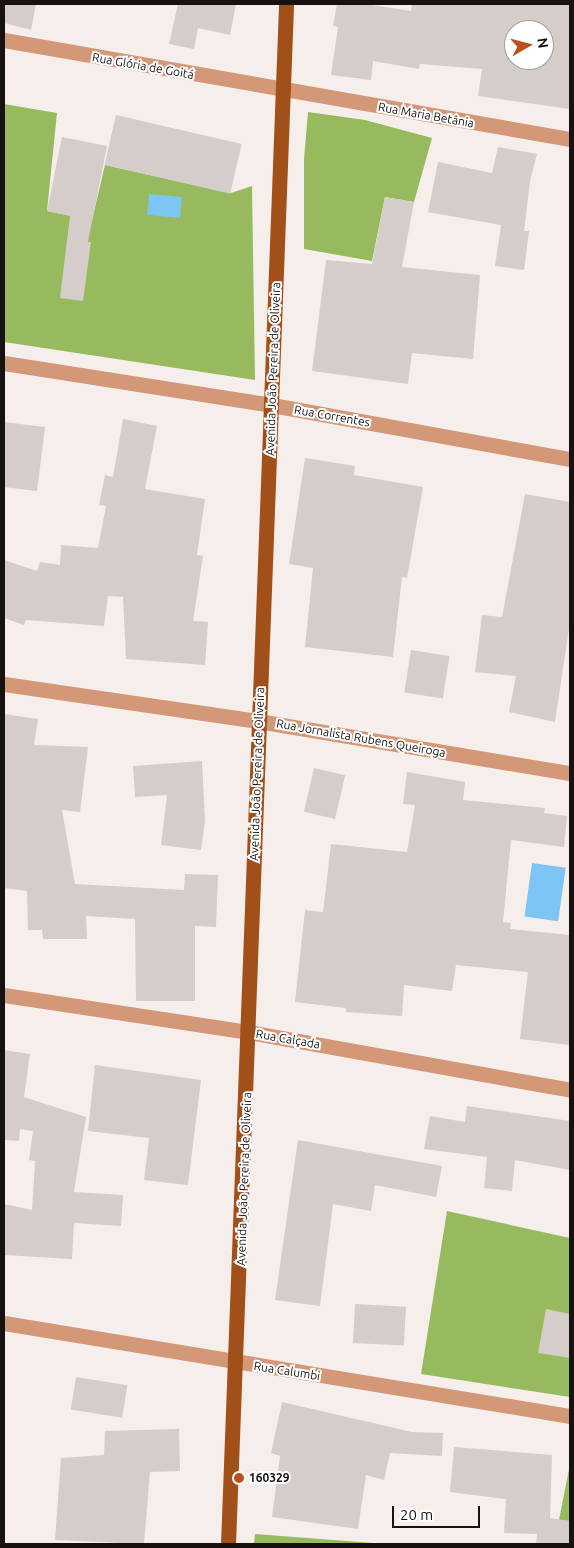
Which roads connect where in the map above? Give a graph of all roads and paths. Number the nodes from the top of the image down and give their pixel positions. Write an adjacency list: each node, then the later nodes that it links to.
1 (286, 4): 3 (main road, Avenida João Pereira de Oliveira)
2 (4, 40): 3 (street, Rua Glória de Goitá)
3 (281, 91): 4 (street, Rua Maria Betânia); 6 (main road, Avenida João Pereira de Oliveira)
4 (570, 139)
5 (4, 363): 6 (street, Rua Correntes)
6 (272, 405): 7 (street, Rua Correntes); 9 (main road, Avenida João Pereira de Oliveira)
7 (570, 460)
8 (4, 684): 9 (street, Rua Jornalista Rubens Queiroga)
9 (258, 721): 10 (street, Rua Jornalista Rubens Queiroga); 12 (main road, Avenida João Pereira de Oliveira)
10 (570, 773)
11 (4, 995): 12 (street, Rua Calçada)
12 (249, 1032): 13 (street, Rua Calçada); 15 (main road, Avenida João Pereira de Oliveira)
13 (570, 1090)
14 (4, 1323): 15 (street, Rua Calumbi)
15 (237, 1363): 16 (street, Rua Calumbi); 17 (main road, Avenida João Pereira de Oliveira)
16 (570, 1416)
17 (228, 1544)

